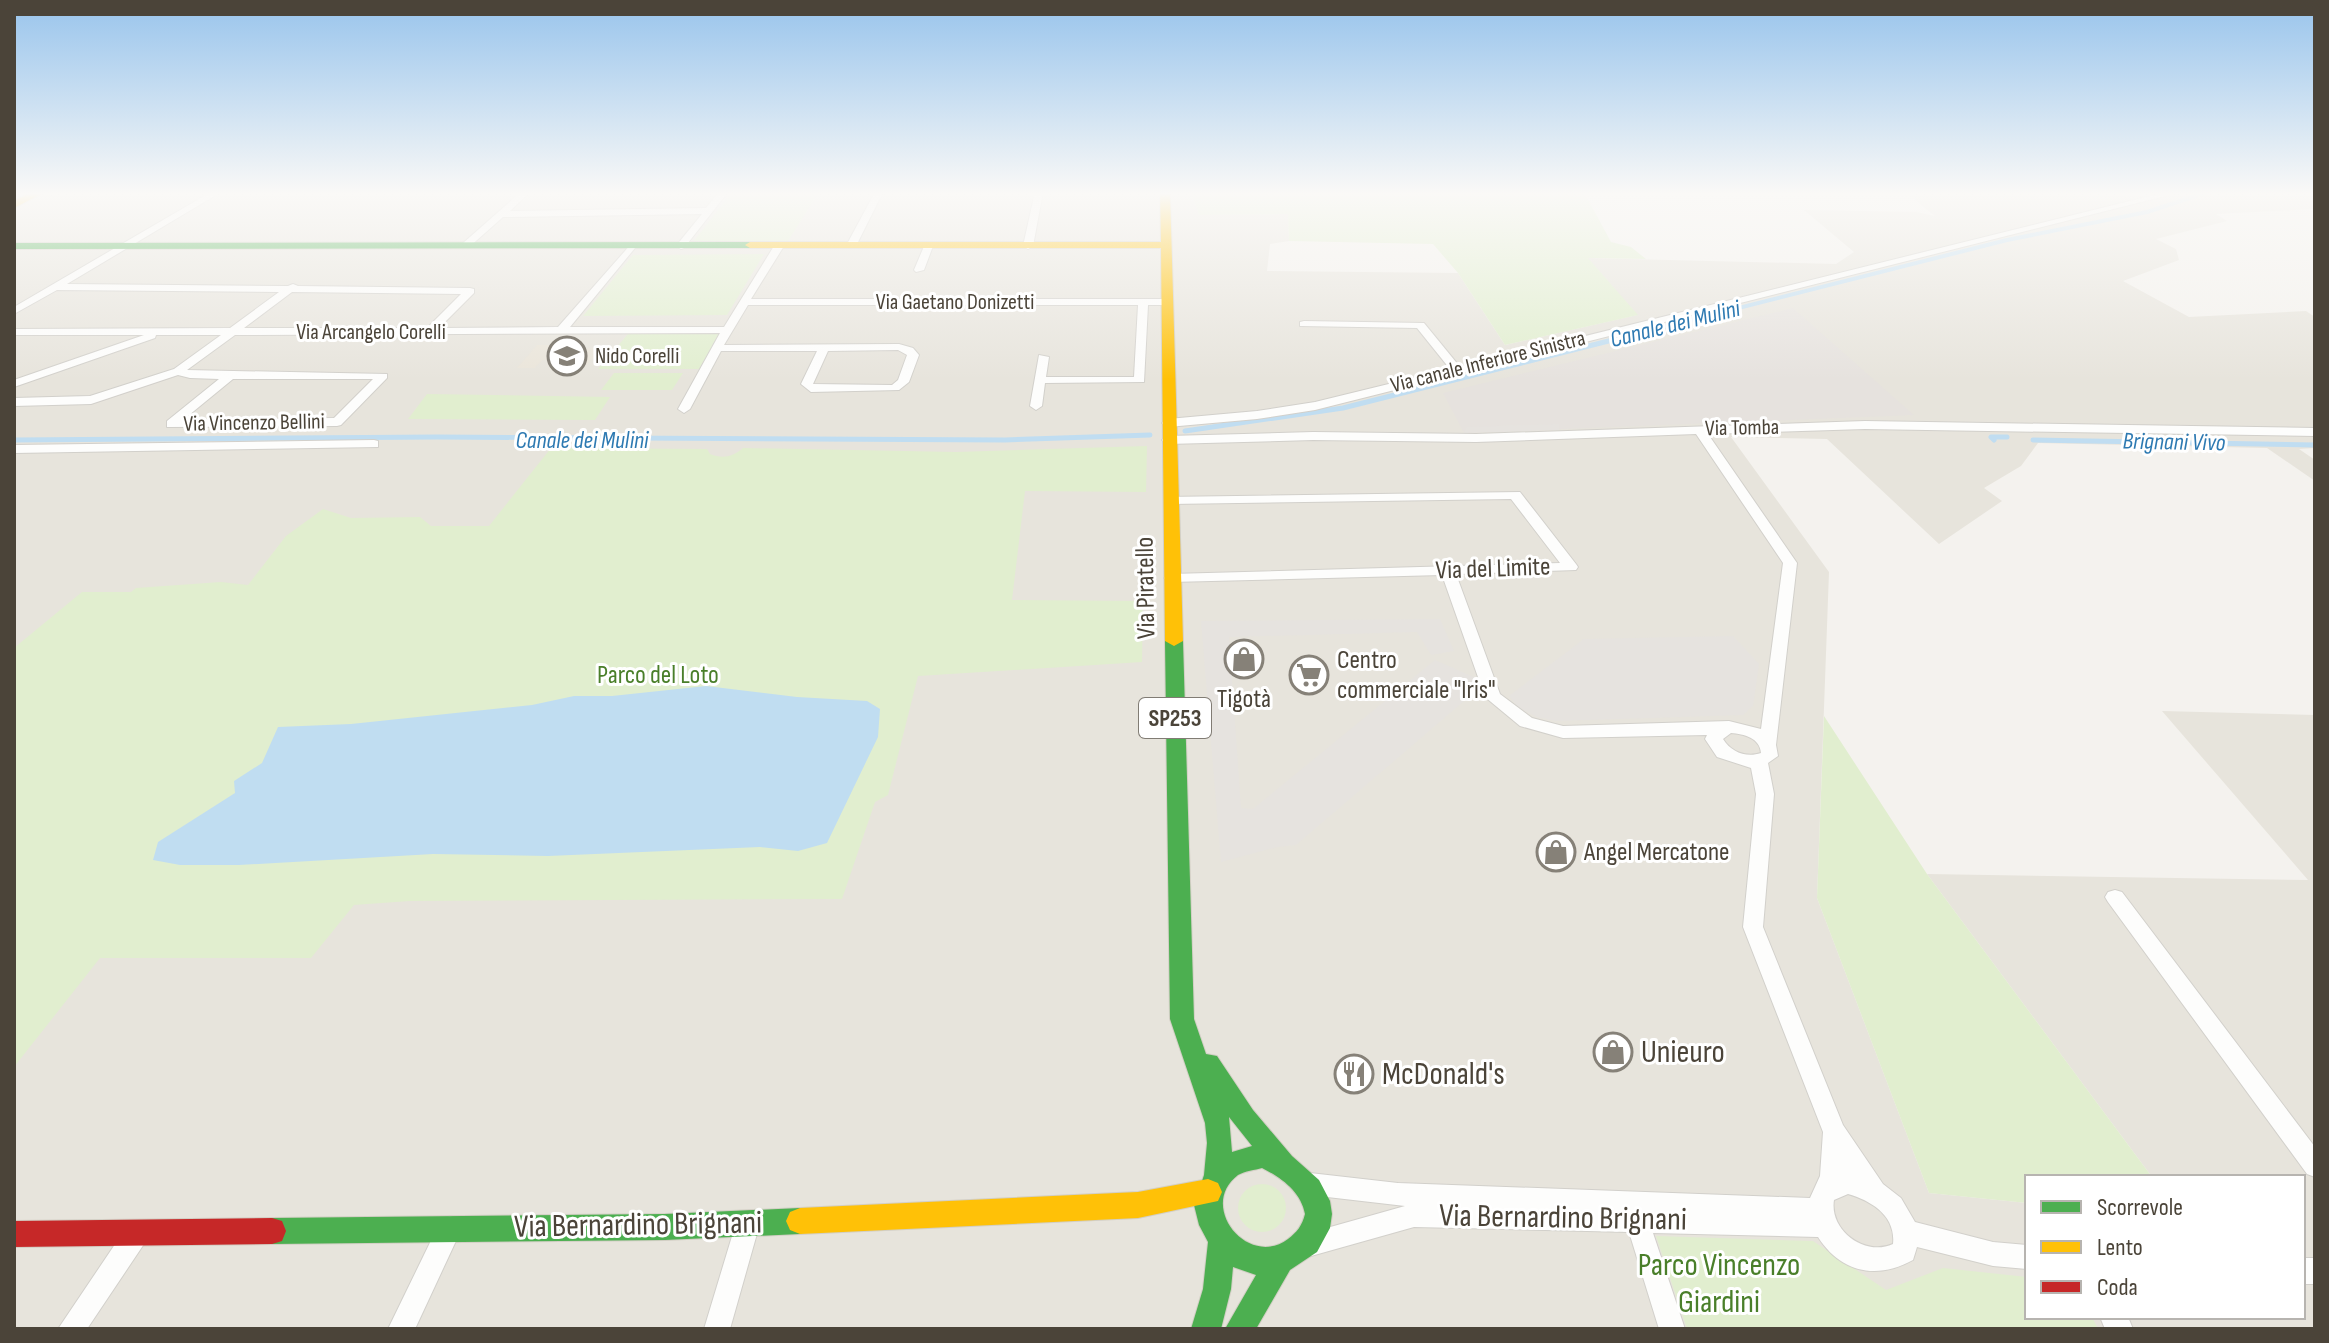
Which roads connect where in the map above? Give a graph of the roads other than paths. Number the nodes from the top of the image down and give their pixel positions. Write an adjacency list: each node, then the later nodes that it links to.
1 (111, 255): 8 (street)
2 (625, 255): 20 (street)
3 (774, 255): 10 (street)
4 (925, 255): 7 (street)
5 (1165, 255): 12 (street, Via Piratello / SP253)
6 (1923, 255): 26 (street, Via canale Inferiore Sinistra)
7 (919, 270)
8 (54, 287): 9 (street); 13 (street)
9 (293, 287): 18 (street); 19 (street)
10 (745, 302): 11 (street, Via Gaetano Donizetti); 15 (street)
11 (1143, 302): 12 (street, Via Gaetano Donizetti); 29 (street)
12 (1165, 302): 35 (street, Via Piratello / SP253)
13 (14, 311)
14 (1304, 324): 26 (street)
15 (727, 330): 20 (street, Via Arcangelo Corelli); 23 (street)
16 (14, 332): 17 (street, Via Arcangelo Corelli)
17 (160, 332): 18 (street, Via Arcangelo Corelli); 21 (street)
18 (233, 332): 19 (street, Via Arcangelo Corelli); 22 (street)
19 (429, 332): 20 (street, Via Arcangelo Corelli)
20 (560, 332)
21 (138, 341): 22 (street); 30 (street)
22 (220, 341): 27 (street)
23 (718, 348): 24 (street); 33 (street)
24 (824, 348): 24 (street)
25 (1043, 357): 29 (street)
26 (1457, 370): 35 (street, Via canale Inferiore Sinistra)
27 (178, 371): 28 (street, Via Vincenzo Bellini); 31 (street)
28 (229, 376): 28 (street, Via Vincenzo Bellini)
29 (1040, 380): 32 (street)
30 (14, 384)
31 (14, 402)
32 (1036, 406)
33 (684, 409)
34 (1699, 429): 35 (street, Via Tomba); 36 (street, Via Tomba); 42 (street)
35 (1168, 432): 39 (street, Via Piratello / SP253)
36 (2315, 432)
37 (374, 444): 38 (street)
38 (14, 449)
39 (1170, 500): 40 (street, Via del Limite); 41 (street, Via Piratello / SP253)
40 (1447, 570): 41 (street, Via del Limite); 43 (street)
41 (1171, 578): 47 (street, Via Piratello / SP253)
42 (1774, 709): 44 (street); 45 (street)
43 (1721, 729): 44 (street); 45 (street)
44 (1745, 729): 45 (street)
45 (1763, 753): 48 (street)
46 (2115, 897): 50 (street)
47 (1182, 983): 49 (street, Via Piratello / SP253); 51 (street, Via Piratello / SP253)
48 (1834, 1131): 53 (street); 55 (street)
49 (1280, 1160): 51 (street); 52 (street, Via Piratello / SP253)
50 (2315, 1166)
51 (1213, 1184): 54 (street, Via Bernardino Brignani); 56 (street, Via Piratello / SP253)
52 (1310, 1184): 55 (street, Via Bernardino Brignani); 64 (street)
53 (1873, 1190): 55 (street); 61 (street)
54 (1138, 1205): 56 (street, Via Bernardino Brignani); 58 (street, Via Bernardino Brignani)
55 (1824, 1208): 57 (street, Via Bernardino Brignani); 61 (street)
56 (1208, 1218): 63 (street, Via Piratello / SP253)
57 (1637, 1220): 64 (street, Via Bernardino Brignani); 72 (street)
58 (748, 1223): 59 (street, Via Bernardino Brignani); 69 (street)
59 (450, 1228): 60 (street, Via Bernardino Brignani); 68 (street)
60 (138, 1231): 62 (street, Via Bernardino Brignani); 67 (street)
61 (1907, 1232): 65 (street)
62 (14, 1234)
63 (1221, 1243): 66 (street); 70 (street)
64 (1306, 1245): 66 (street)
65 (2025, 1257)
66 (1280, 1261): 71 (street)
67 (71, 1329)
68 (401, 1329)
69 (717, 1329)
70 (1206, 1329)
71 (1240, 1329)
72 (1672, 1329)

